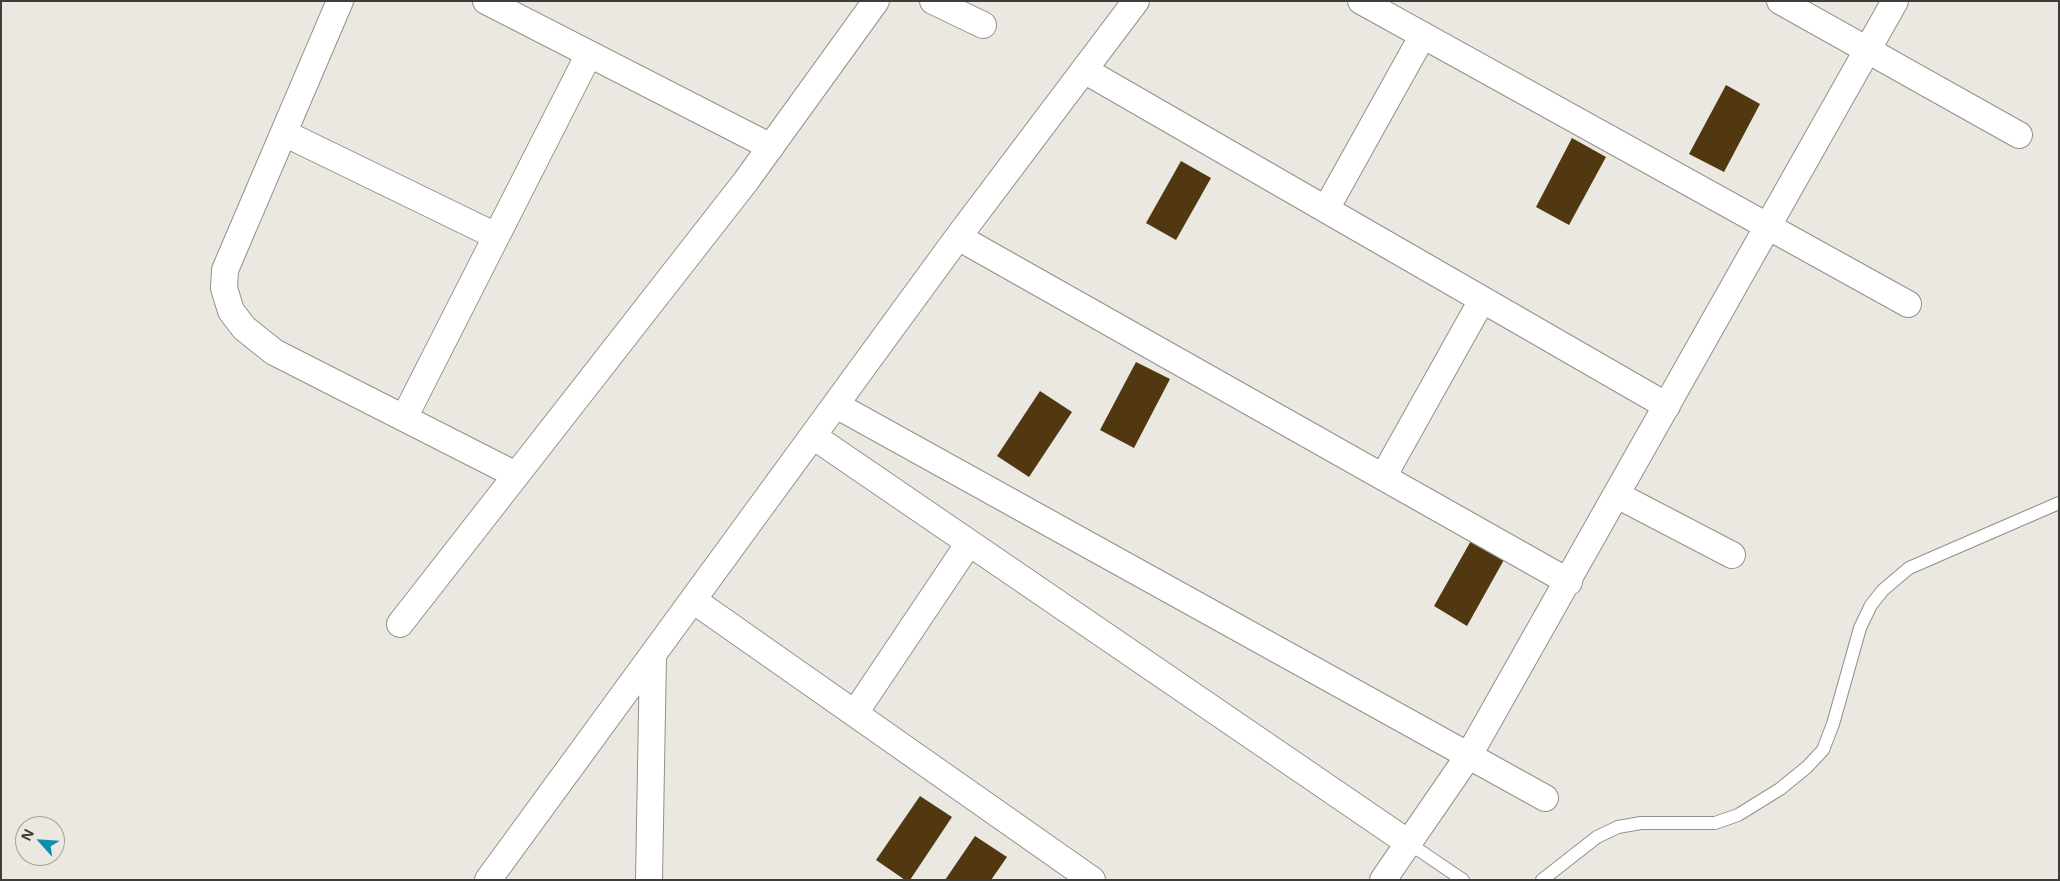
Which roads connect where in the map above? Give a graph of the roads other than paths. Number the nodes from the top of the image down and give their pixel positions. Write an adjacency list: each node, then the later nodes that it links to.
1 (340, 1): 14 (street)
2 (486, 1): 12 (street)
3 (876, 1): 16 (street)
4 (933, 1): 9 (street)
5 (1136, 1): 13 (street)
6 (1361, 1): 10 (street)
7 (1780, 1): 11 (street)
8 (1895, 1): 11 (street)
9 (983, 25)
10 (1422, 35): 17 (street); 18 (street)
11 (1867, 50): 15 (street); 18 (street)
12 (589, 54): 16 (street); 19 (street)
13 (1084, 70): 17 (street); 20 (street)
14 (284, 134): 19 (street); 25 (street)
15 (2019, 135)
16 (771, 147): 27 (street)
17 (1326, 210): 21 (street)
18 (1768, 226): 22 (street); 24 (street)
19 (496, 236): 25 (street)
20 (958, 237): 23 (street); 28 (street)
21 (1482, 300): 24 (street); 28 (street)
22 (1908, 304)
23 (836, 405): 26 (street); 38 (street)
24 (1667, 406): 29 (street)
25 (404, 418): 27 (street)
26 (813, 436): 31 (street); 34 (street)
27 (516, 475): 35 (street)
28 (1384, 477): 33 (street)
29 (1617, 495): 32 (street); 33 (street)
30 (2059, 503): 46 (lane)
31 (969, 542): 37 (street); 40 (street)
32 (1732, 555)
33 (1569, 582): 38 (street)
34 (693, 600): 36 (street); 37 (street)
35 (400, 624)
36 (653, 655): 41 (street); 42 (street)
37 (855, 713): 43 (street)
38 (1470, 755): 39 (street); 40 (street)
39 (1545, 798)
40 (1410, 844): 44 (street); 45 (lane)
41 (488, 880)
42 (648, 880)
43 (1092, 880)
44 (1383, 880)
45 (1463, 880)
46 (1542, 880)

